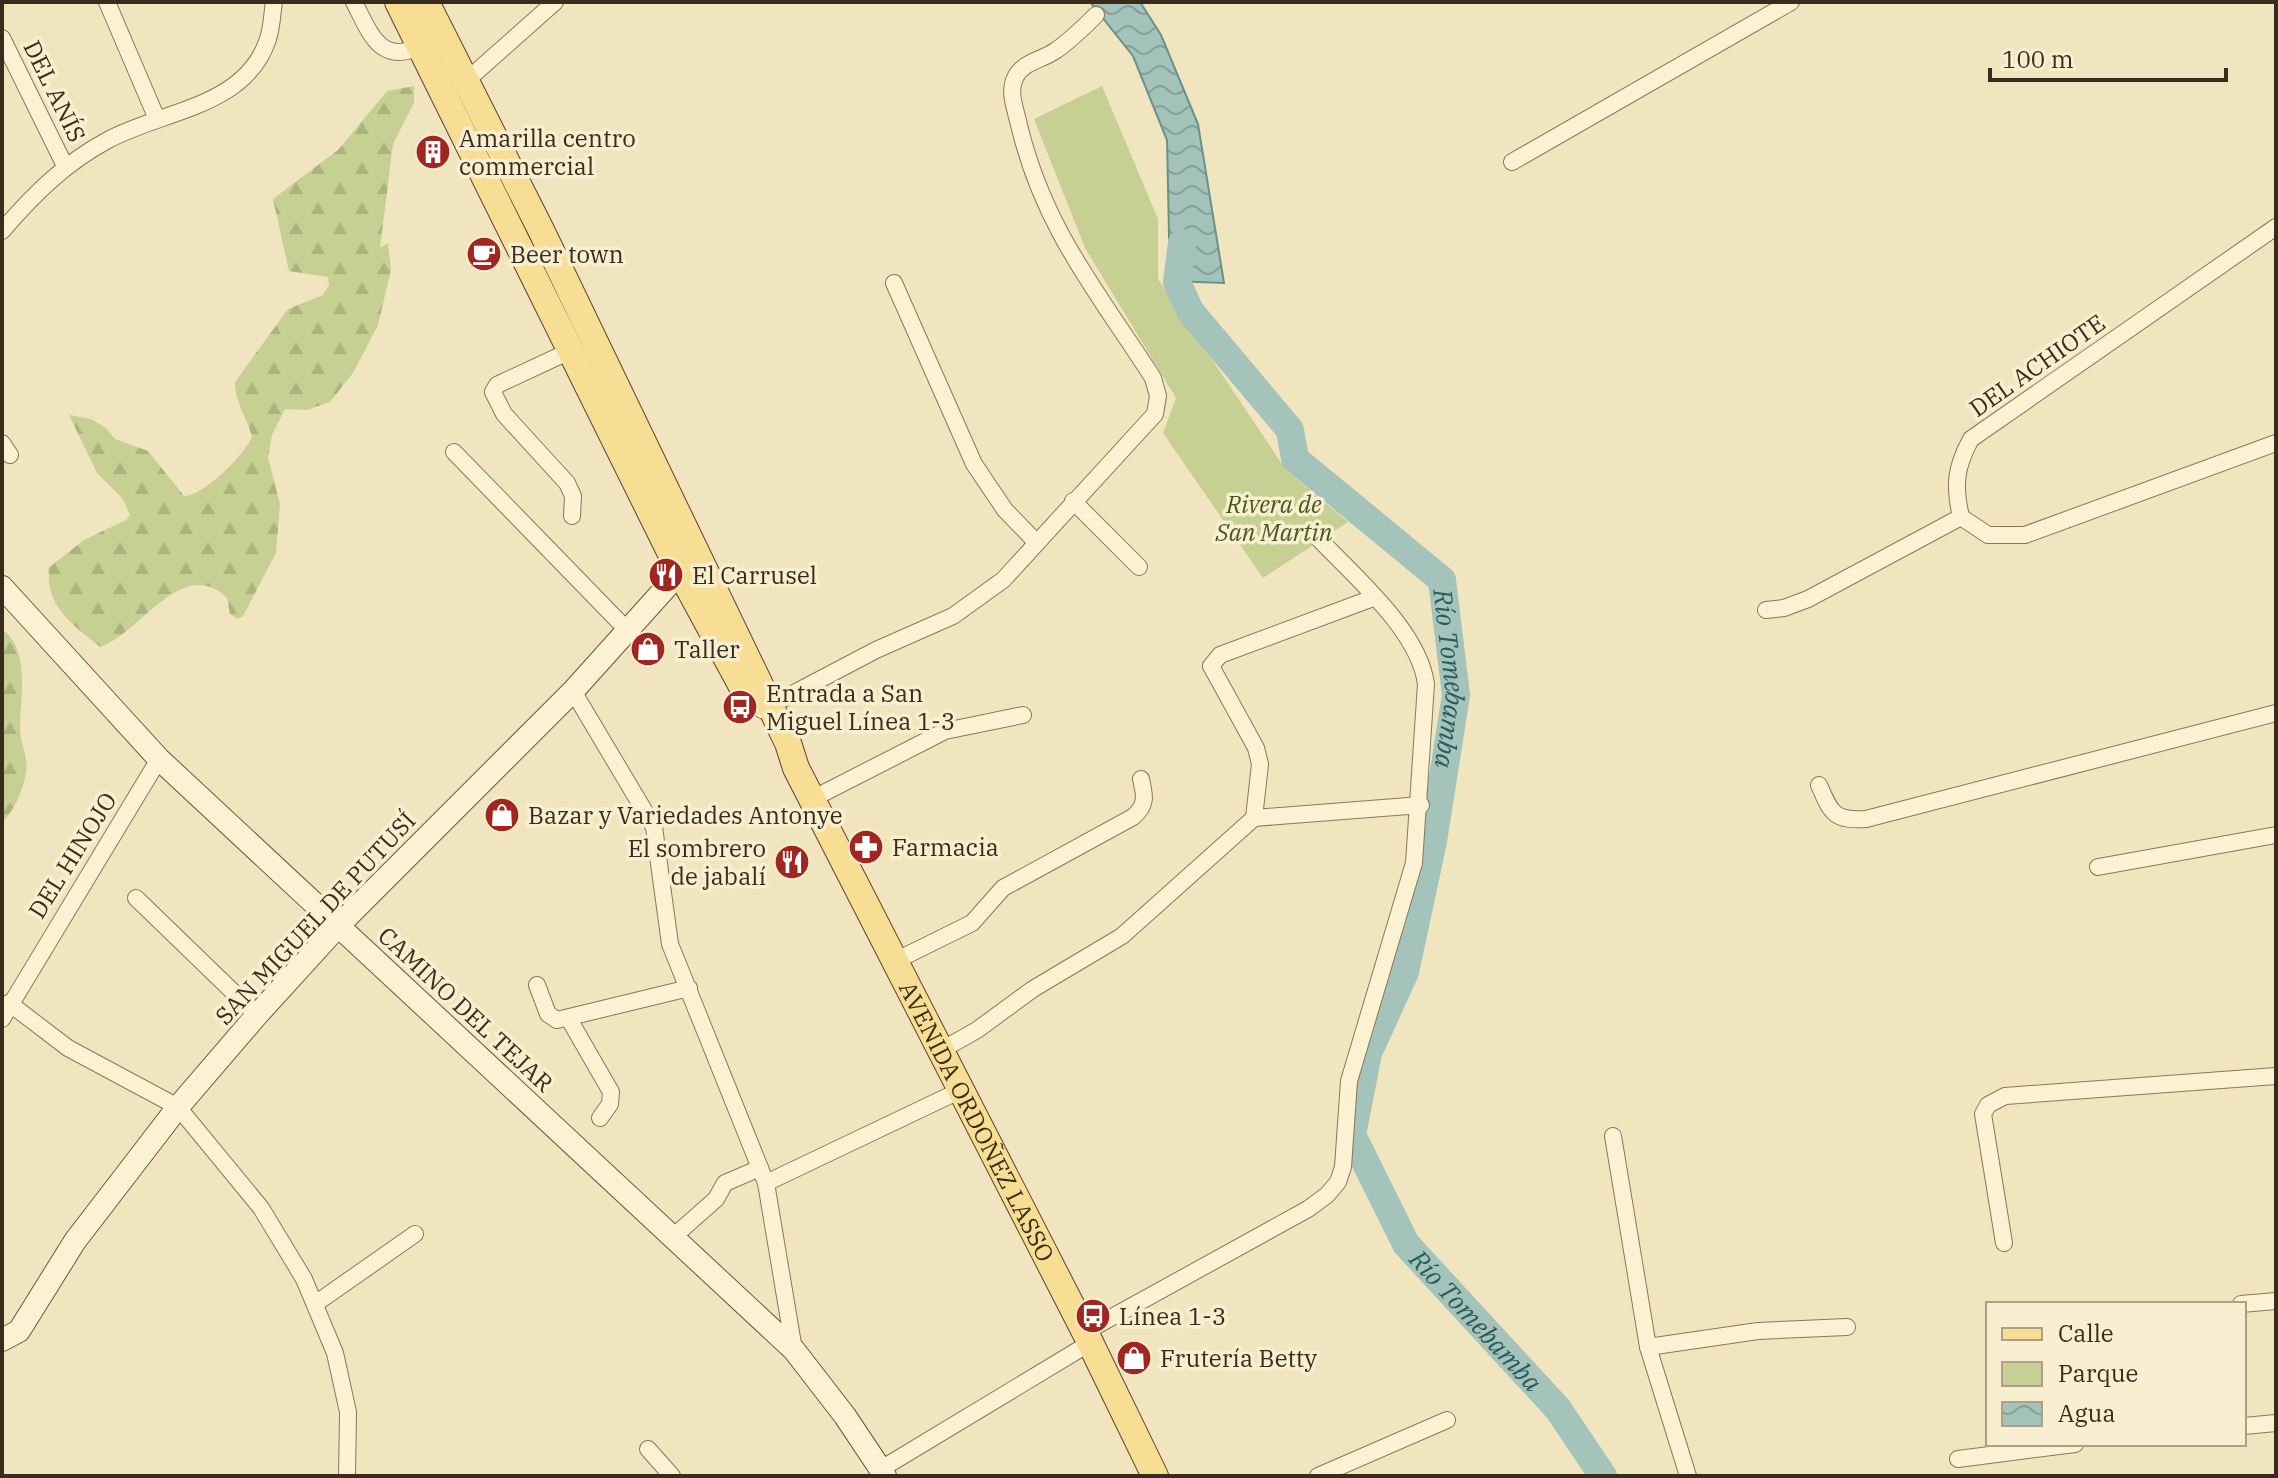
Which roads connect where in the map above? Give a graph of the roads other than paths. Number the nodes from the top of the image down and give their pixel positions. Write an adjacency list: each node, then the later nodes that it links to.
1 (107, 2): 12 (street)
2 (274, 2): 12 (street)
3 (354, 2): 10 (street)
4 (398, 2): 10 (main road, AVENIDA ORDOÑEZ LASSO)
5 (426, 2): 11 (main road, AVENIDA ORDOÑEZ LASSO)
6 (555, 2): 11 (street)
7 (1791, 2): 13 (street)
8 (1096, 15): 21 (street)
9 (2, 38): 14 (street, DEL ANÍS)
10 (421, 46): 18 (main road, AVENIDA ORDOÑEZ LASSO)
11 (466, 81): 26 (main road, AVENIDA ORDOÑEZ LASSO)
12 (157, 119): 14 (street)
13 (1512, 162)
14 (65, 166): 16 (street)
15 (2276, 227): 23 (street, DEL ACHIOTE)
16 (2, 231)
17 (894, 283): 25 (street)
18 (572, 350): 22 (street); 26 (main road, AVENIDA ORDOÑEZ LASSO)
19 (2276, 443): 23 (street)
20 (454, 452): 31 (street)
21 (1073, 501): 25 (street); 27 (street)
22 (572, 516)
23 (1961, 517): 30 (street)
24 (1318, 538): 29 (street)
25 (1037, 543): 33 (street)
26 (690, 566): 31 (street, SAN MIGUEL DE PUTUSÍ); 33 (main road, AVENIDA ORDOÑEZ LASSO)
27 (1139, 567)
28 (2, 587): 36 (street, CAMINO DEL TEJAR)
29 (1373, 598): 40 (street); 41 (street)
30 (1766, 610)
31 (629, 632): 32 (street, SAN MIGUEL DE PUTUSÍ)
32 (573, 691): 45 (street, SAN MIGUEL DE PUTUSÍ); 48 (street)
33 (763, 709): 39 (main road, AVENIDA ORDOÑEZ LASSO)
34 (2276, 713): 38 (street)
35 (1023, 715): 39 (street)
36 (159, 759): 45 (street, CAMINO DEL TEJAR); 49 (street, DEL HINOJO)
37 (1141, 779): 46 (street)
38 (1819, 785)
39 (812, 799): 46 (main road, AVENIDA ORDOÑEZ LASSO)
40 (1421, 805): 41 (street); 66 (street)
41 (1254, 818): 52 (street)
42 (2276, 835): 43 (street)
43 (2098, 867)
44 (136, 898): 50 (street)
45 (338, 926): 50 (street, SAN MIGUEL DE PUTUSÍ); 60 (street, CAMINO DEL TEJAR)
46 (893, 962): 52 (main road, AVENIDA ORDOÑEZ LASSO)
47 (537, 985): 51 (street)
48 (689, 988): 51 (street); 58 (street)
49 (6, 1011): 55 (street)
50 (257, 1015): 55 (street, SAN MIGUEL DE PUTUSÍ)
51 (569, 1019): 56 (street)
52 (938, 1052): 54 (main road, AVENIDA ORDOÑEZ LASSO)
53 (2276, 1076): 61 (street)
54 (959, 1091): 58 (street); 66 (main road, AVENIDA ORDOÑEZ LASSO)
55 (178, 1107): 63 (street); 67 (street, SAN MIGUEL DE PUTUSÍ)
56 (600, 1118)
57 (1613, 1136): 68 (street)
58 (763, 1176): 60 (street); 69 (street)
59 (415, 1234): 63 (street)
60 (673, 1237): 69 (street, CAMINO DEL TEJAR)
61 (2004, 1243)
62 (2276, 1301): 64 (street)
63 (315, 1304): 77 (street)
64 (2246, 1304)
65 (1847, 1327): 68 (street)
66 (1088, 1338): 76 (street); 79 (main road, AVENIDA ORDOÑEZ LASSO)
67 (2, 1340)
68 (1648, 1347): 81 (street)
69 (794, 1350): 76 (street, CAMINO DEL TEJAR)
70 (1447, 1420): 80 (street)
71 (2276, 1423): 72 (street)
72 (2246, 1426)
73 (2059, 1446): 75 (street)
74 (648, 1449): 78 (street)
75 (1958, 1459)
76 (883, 1473)
77 (347, 1476)
78 (672, 1476)
79 (1155, 1476)
80 (1318, 1476)
81 (1688, 1476)

